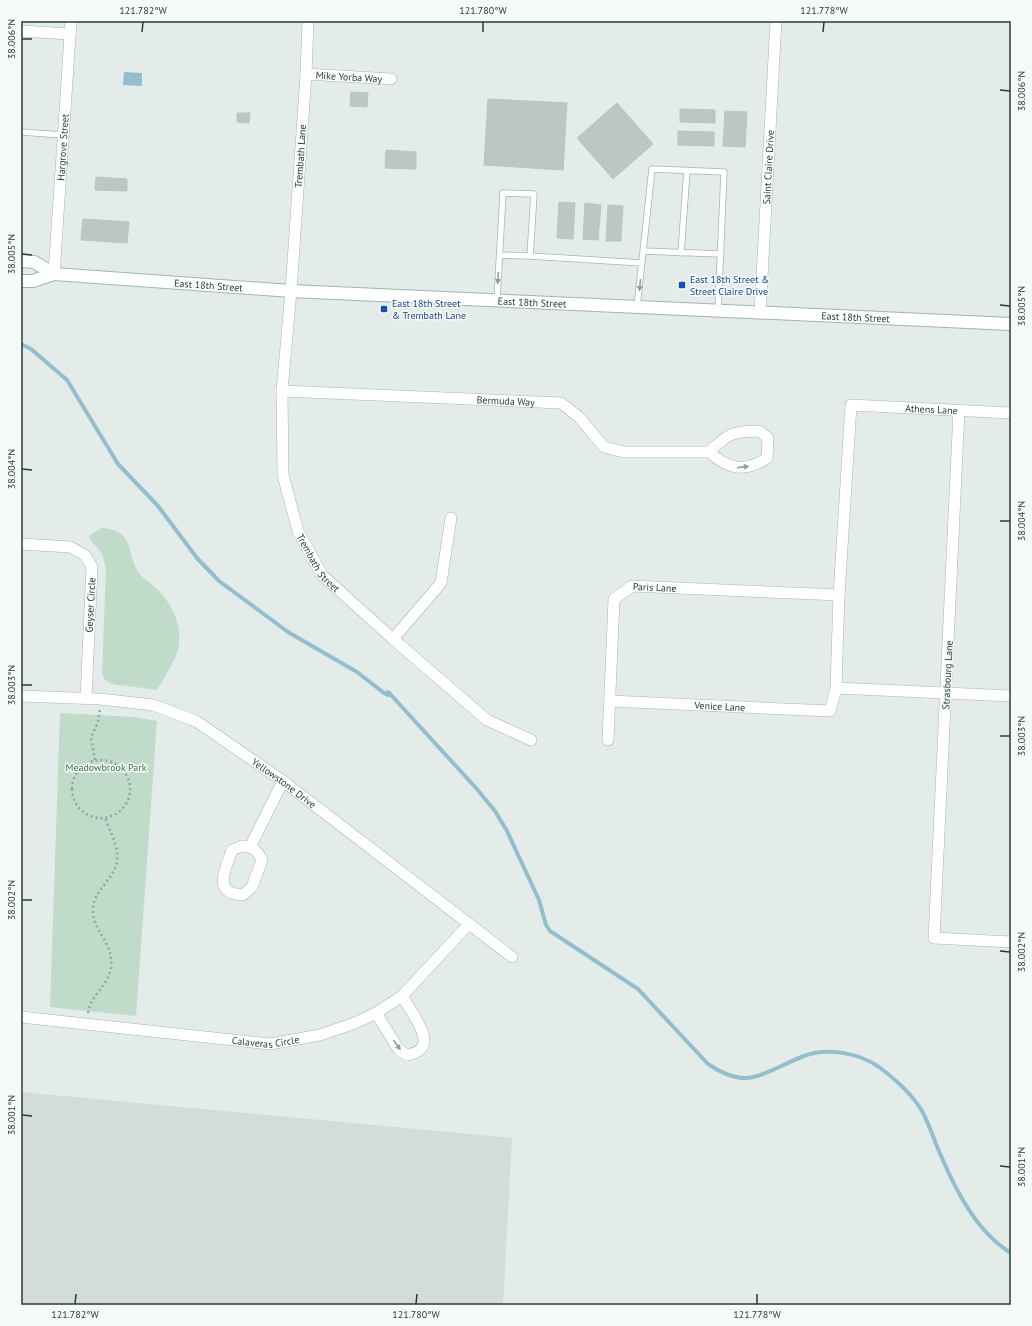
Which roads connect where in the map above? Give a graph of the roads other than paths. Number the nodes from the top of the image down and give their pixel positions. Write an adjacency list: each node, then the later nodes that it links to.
1 (71, 21): 5 (street, Hargrove Street)
2 (308, 21): 6 (street, Trembath Lane)
3 (776, 21): 24 (street, Saint Claire Drive)
4 (21, 30): 5 (street)
5 (70, 34): 9 (street, Hargrove Street)
6 (306, 74): 7 (street, Mike Yorba Way); 20 (street, Trembath Lane)
7 (391, 79)
8 (21, 132): 9 (lane)
9 (63, 135): 18 (street, Hargrove Street)
10 (687, 170): 11 (lane); 12 (lane); 13 (lane)
11 (643, 252): 12 (lane); 17 (lane)
12 (681, 253): 13 (lane)
13 (721, 254): 23 (lane)
14 (500, 255): 15 (lane); 15 (lane); 21 (lane, one-way to 21)
15 (530, 256): 17 (lane)
16 (21, 261): 18 (main road, East 18th Street)
17 (642, 263): 22 (lane, one-way to 22)
18 (54, 274): 19 (main road, East 18th Street); 20 (main road, East 18th Street)
19 (21, 281)
20 (291, 291): 21 (main road, East 18th Street); 26 (street, Trembath Street)
21 (497, 300): 22 (main road, East 18th Street)
22 (637, 307): 23 (main road, East 18th Street)
23 (718, 311): 24 (main road, East 18th Street)
24 (760, 313): 25 (main road, East 18th Street)
25 (1011, 324)
26 (282, 391): 29 (street, Bermuda Way); 33 (street, Trembath Street)
27 (959, 411): 28 (street, Athens Lane); 32 (street, Athens Lane); 35 (street, Strasbourg Lane)
28 (1011, 413)
29 (709, 452): 29 (street, one-way to 29)
30 (451, 518): 33 (street)
31 (21, 544): 38 (street, Geyser Circle)
32 (839, 595): 34 (street); 39 (street, Paris Lane)
33 (393, 639): 40 (street, Trembath Street)
34 (836, 688): 35 (street); 39 (street, Venice Lane)
35 (946, 692): 37 (street); 45 (street, Strasbourg Lane)
36 (21, 696): 38 (street, Yellowstone Drive)
37 (1011, 696)
38 (86, 698): 42 (street, Yellowstone Drive)
39 (610, 700): 41 (street, Paris Lane)
40 (531, 740)
41 (608, 740)
42 (283, 781): 43 (street); 44 (street, Yellowstone Drive)
43 (250, 847): 43 (street)
44 (469, 924): 46 (street, Yellowstone Drive); 47 (street, Calaveras Circle)
45 (1011, 942)
46 (512, 957)
47 (402, 996): 48 (street, Calaveras Circle); 48 (street, one-way to 47)
48 (376, 1012): 49 (street, Calaveras Circle)
49 (21, 1016)

